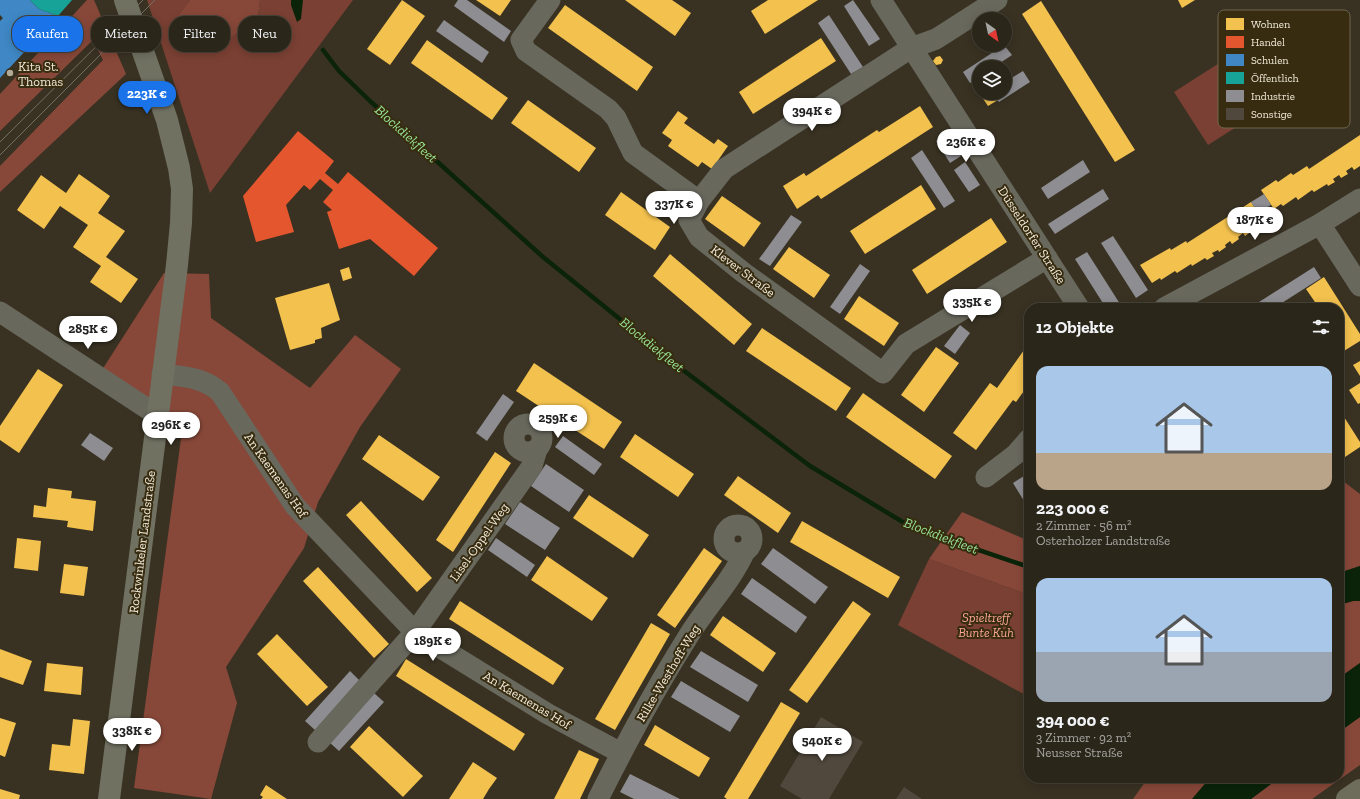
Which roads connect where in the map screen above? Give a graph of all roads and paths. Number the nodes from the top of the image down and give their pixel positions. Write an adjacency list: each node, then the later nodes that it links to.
1 (125, 0): 14 (main road, Rockwinkeler Landstraße)
2 (550, 0): 7 (street)
3 (881, 0): 5 (street, Düsseldorfer Straße)
4 (997, 0): 5 (street)
5 (911, 48): 7 (street); 9 (street, Düsseldorfer Straße)
6 (1360, 199): 8 (street)
7 (699, 202): 9 (street, Klever Straße)
8 (1320, 224): 10 (street); 12 (street)
9 (1047, 258): 11 (street, Düsseldorfer Straße)
10 (1360, 286)
11 (1076, 303)
12 (1173, 303)
13 (0, 312): 15 (street)
14 (162, 374): 15 (main road, Rockwinkeler Landstraße); 20 (street, An Kaemenas Hof)
15 (158, 415): 24 (main road, Rockwinkeler Landstraße)
16 (1024, 445): 18 (street)
17 (537, 449): 20 (street, Lisel-Oppel-Weg)
18 (986, 477)
19 (745, 552): 22 (street, Rilke-Westhoff-Weg)
20 (415, 632): 21 (street); 22 (street, An Kaemenas Hof)
21 (318, 742)
22 (621, 753): 25 (street, Rilke-Westhoff-Weg)
23 (1360, 790): 26 (highway)
24 (109, 799)
25 (598, 799)
26 (1347, 799)

